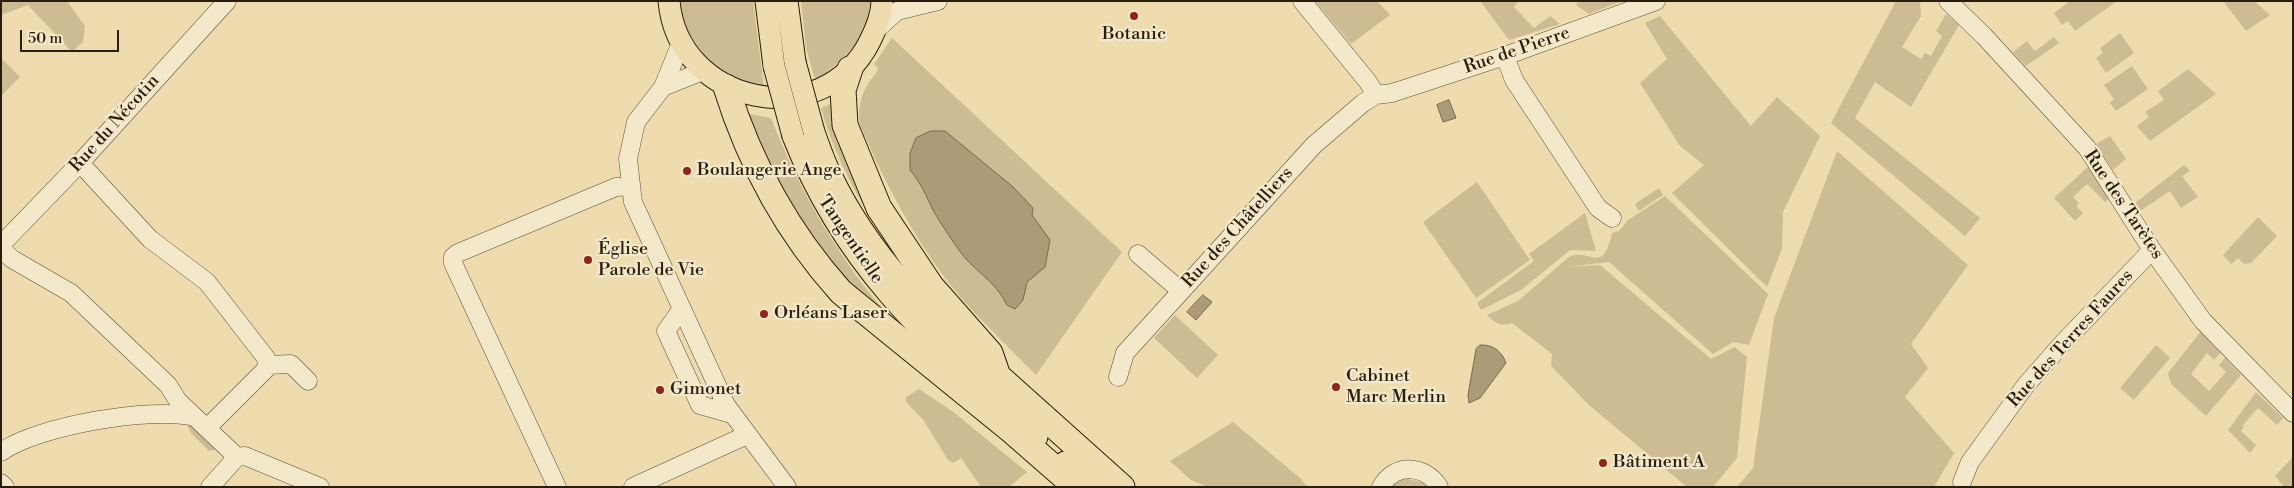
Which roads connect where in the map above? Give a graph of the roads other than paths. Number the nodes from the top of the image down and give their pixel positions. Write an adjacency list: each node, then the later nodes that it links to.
1 (226, 1): 19 (street, Rue du Nécotin)
2 (766, 1): 18 (main road, Tangentielle, bridge)
3 (787, 1): 18 (main road, bridge)
4 (882, 1): 10 (main road)
5 (938, 1): 10 (street)
6 (1302, 1): 17 (street)
7 (1656, 1): 12 (street, Rue de Pierre)
8 (1948, 1): 24 (street, Rue des Tarètes)
9 (665, 5): 11 (main road)
10 (876, 30): 13 (main road)
11 (681, 43): 14 (main road); 15 (street)
12 (1504, 56): 17 (street, Rue de Pierre); 21 (street)
13 (850, 69): 16 (main road); 28 (highway)
14 (703, 71): 15 (street); 16 (main road)
15 (663, 87): 20 (street)
16 (726, 87): 44 (highway)
17 (1376, 95): 26 (street, Rue des Châtelliers)
18 (804, 134): 28 (main road, Tangentielle); 45 (main road, Tangentielle)
19 (80, 163): 22 (street, Rue du Nécotin); 27 (street)
20 (630, 186): 33 (street); 41 (street)
21 (1612, 218)
22 (1, 245)
23 (1, 249): 32 (street)
24 (2152, 250): 31 (street, Rue des Tarètes); 36 (street, Rue des Terres Faures)
25 (1138, 254): 26 (street)
26 (1181, 291): 29 (street, Rue des Châtelliers)
27 (268, 365): 30 (street); 32 (street)
28 (998, 376): 46 (highway, Tangentielle)
29 (1118, 377)
30 (308, 381)
31 (2293, 412)
32 (201, 422): 34 (street); 35 (street)
33 (747, 435): 42 (street); 43 (street)
34 (1, 452)
35 (237, 457): 39 (street); 40 (street)
36 (1962, 482)
37 (1, 483): 38 (street)
38 (5, 487)
39 (210, 487)
40 (320, 487)
41 (557, 487)
42 (633, 487)
43 (787, 487)
44 (1076, 487)
45 (1093, 487)
46 (1122, 487)
47 (1381, 487): 48 (street)
48 (1439, 487)

